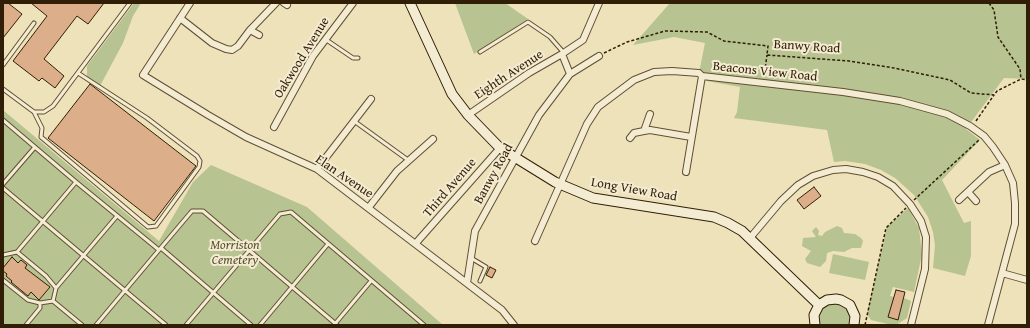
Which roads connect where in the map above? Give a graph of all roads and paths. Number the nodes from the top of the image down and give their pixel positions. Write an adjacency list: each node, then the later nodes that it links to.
1 (130, 3): 19 (lane)
2 (190, 3): 8 (street)
3 (353, 3): 12 (street, Oakwood Avenue)
4 (410, 3): 30 (street, Long View Road)
5 (599, 3): 14 (street, Eighth Avenue)
6 (989, 3): 23 (path)
7 (275, 4): 10 (street)
8 (180, 18): 10 (street); 45 (street, Elan Avenue)
9 (34, 23): 18 (lane)
10 (250, 30): 11 (street)
11 (258, 35)
12 (325, 39): 17 (lane); 33 (street, Oakwood Avenue)
13 (480, 52): 14 (lane)
14 (563, 54): 20 (street); 30 (street, Eighth Avenue)
15 (767, 55): 16 (path, Banwy Road); 22 (path); 26 (path, Banwy Road)
16 (599, 56): 20 (street, Banwy Road)
17 (358, 58)
18 (3, 64)
19 (78, 73): 28 (lane); 28 (lane)
20 (570, 74): 42 (street, Banwy Road)
21 (702, 76): 34 (street, Beacons View Road); 37 (street); 49 (street, Beacons View Road)
22 (764, 78)
23 (1021, 79): 24 (path); 26 (path)
24 (1027, 80)
25 (3, 89): 28 (lane)
26 (994, 95): 34 (path)
27 (371, 99): 32 (street)
28 (34, 112)
29 (650, 114): 35 (street)
30 (468, 115): 41 (street, Long View Road)
31 (3, 120): 40 (lane)
32 (354, 121): 43 (lane); 45 (street)
33 (274, 127)
34 (972, 128): 36 (street, Beacons View Road)
35 (644, 131): 37 (street); 38 (street)
36 (984, 136): 44 (street, Beacons View Road); 54 (path)
37 (691, 137): 46 (street)
38 (630, 138)
39 (433, 139): 43 (street)
40 (35, 146): 47 (lane); 48 (lane)
41 (500, 148): 42 (street, Long View Road); 60 (street, Third Avenue)
42 (516, 158): 49 (street, Long View Road); 67 (street, Banwy Road)
43 (408, 160): 55 (street)
44 (1005, 165): 51 (street); 68 (street, Beacons View Road)
45 (317, 169): 55 (street, Elan Avenue)
46 (686, 172)
47 (76, 182): 56 (lane); 57 (lane)
48 (3, 184)
49 (561, 185): 58 (street, Long View Road); 59 (street, Beacons View Road)
50 (3, 188): 57 (lane)
51 (968, 192): 52 (street); 53 (street)
52 (959, 200)
53 (976, 202)
54 (910, 204): 58 (street); 93 (path); 94 (street)
55 (369, 207): 60 (street, Elan Avenue)
56 (118, 216): 62 (lane); 66 (lane)
57 (43, 221): 64 (lane); 66 (lane)
58 (750, 238): 80 (street, Long View Road)
59 (535, 241)
60 (416, 243): 73 (street, Elan Avenue)
61 (328, 244): 63 (lane); 70 (lane); 74 (lane)
62 (160, 249): 63 (lane); 76 (lane); 77 (lane)
63 (249, 250): 74 (lane); 77 (lane)
64 (17, 252): 65 (lane); 75 (lane)
65 (3, 255)
66 (84, 256): 75 (lane); 76 (lane)
67 (472, 258): 72 (lane); 73 (street, Banwy Road)
68 (1002, 274): 71 (street); 95 (street, Beacons View Road)
69 (3, 280): 79 (lane)
70 (371, 280): 81 (lane); 89 (lane)
71 (1027, 280)
72 (480, 281)
73 (467, 283): 90 (street, Elan Avenue)
74 (292, 287): 81 (lane); 88 (lane)
75 (56, 288): 78 (lane)
76 (125, 290): 84 (lane); 85 (lane)
77 (213, 293): 86 (lane); 87 (lane)
78 (53, 301): 79 (lane); 83 (lane)
79 (40, 303): 82 (lane)
80 (819, 305): 91 (street); 92 (street)
81 (335, 324)
82 (26, 325)
83 (82, 325)
84 (96, 325)
85 (166, 325)
86 (186, 325)
87 (251, 325)
88 (260, 325)
89 (424, 325)
90 (514, 325)
91 (815, 325)
92 (856, 325)
93 (865, 325)
94 (911, 325)
95 (988, 325)

